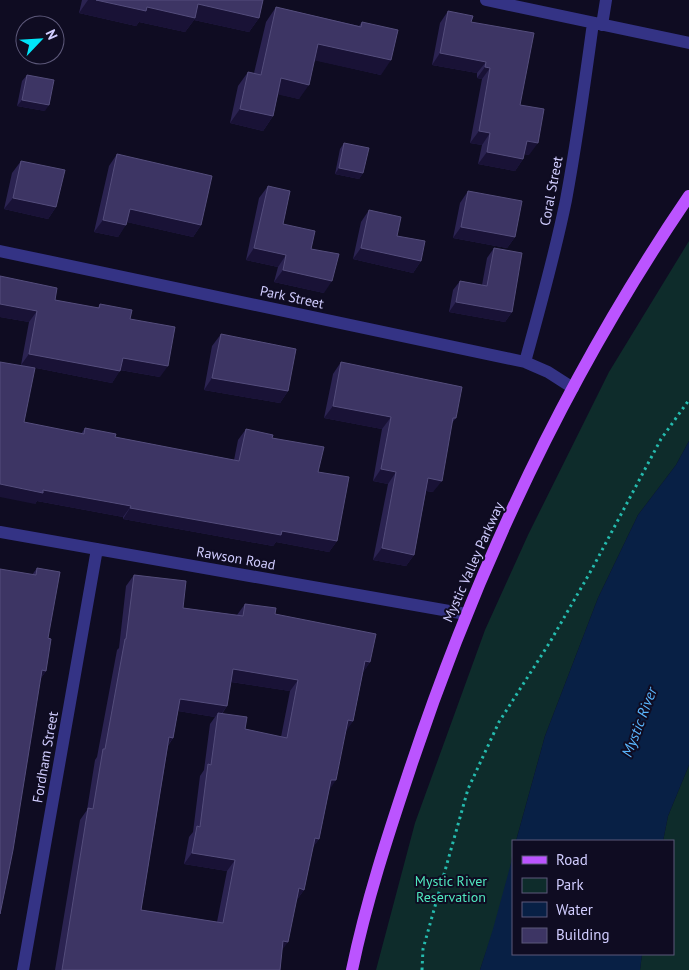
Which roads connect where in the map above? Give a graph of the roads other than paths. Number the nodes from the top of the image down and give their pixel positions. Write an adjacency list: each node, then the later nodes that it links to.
1 (486, 0): 3 (street)
2 (606, 0): 3 (street, Coral Street)
3 (598, 24): 4 (street); 7 (street, Coral Street)
4 (689, 43)
5 (689, 196): 8 (main road, Mystic Valley Parkway)
6 (0, 250): 7 (street, Park Street)
7 (526, 362): 8 (street, Park Street)
8 (573, 388): 11 (main road, Mystic Valley Parkway)
9 (0, 532): 10 (street, Rawson Road)
10 (97, 549): 11 (street, Rawson Road); 12 (street, Fordham Street)
11 (466, 614): 13 (main road, Mystic Valley Parkway)
12 (23, 970)
13 (352, 970)

